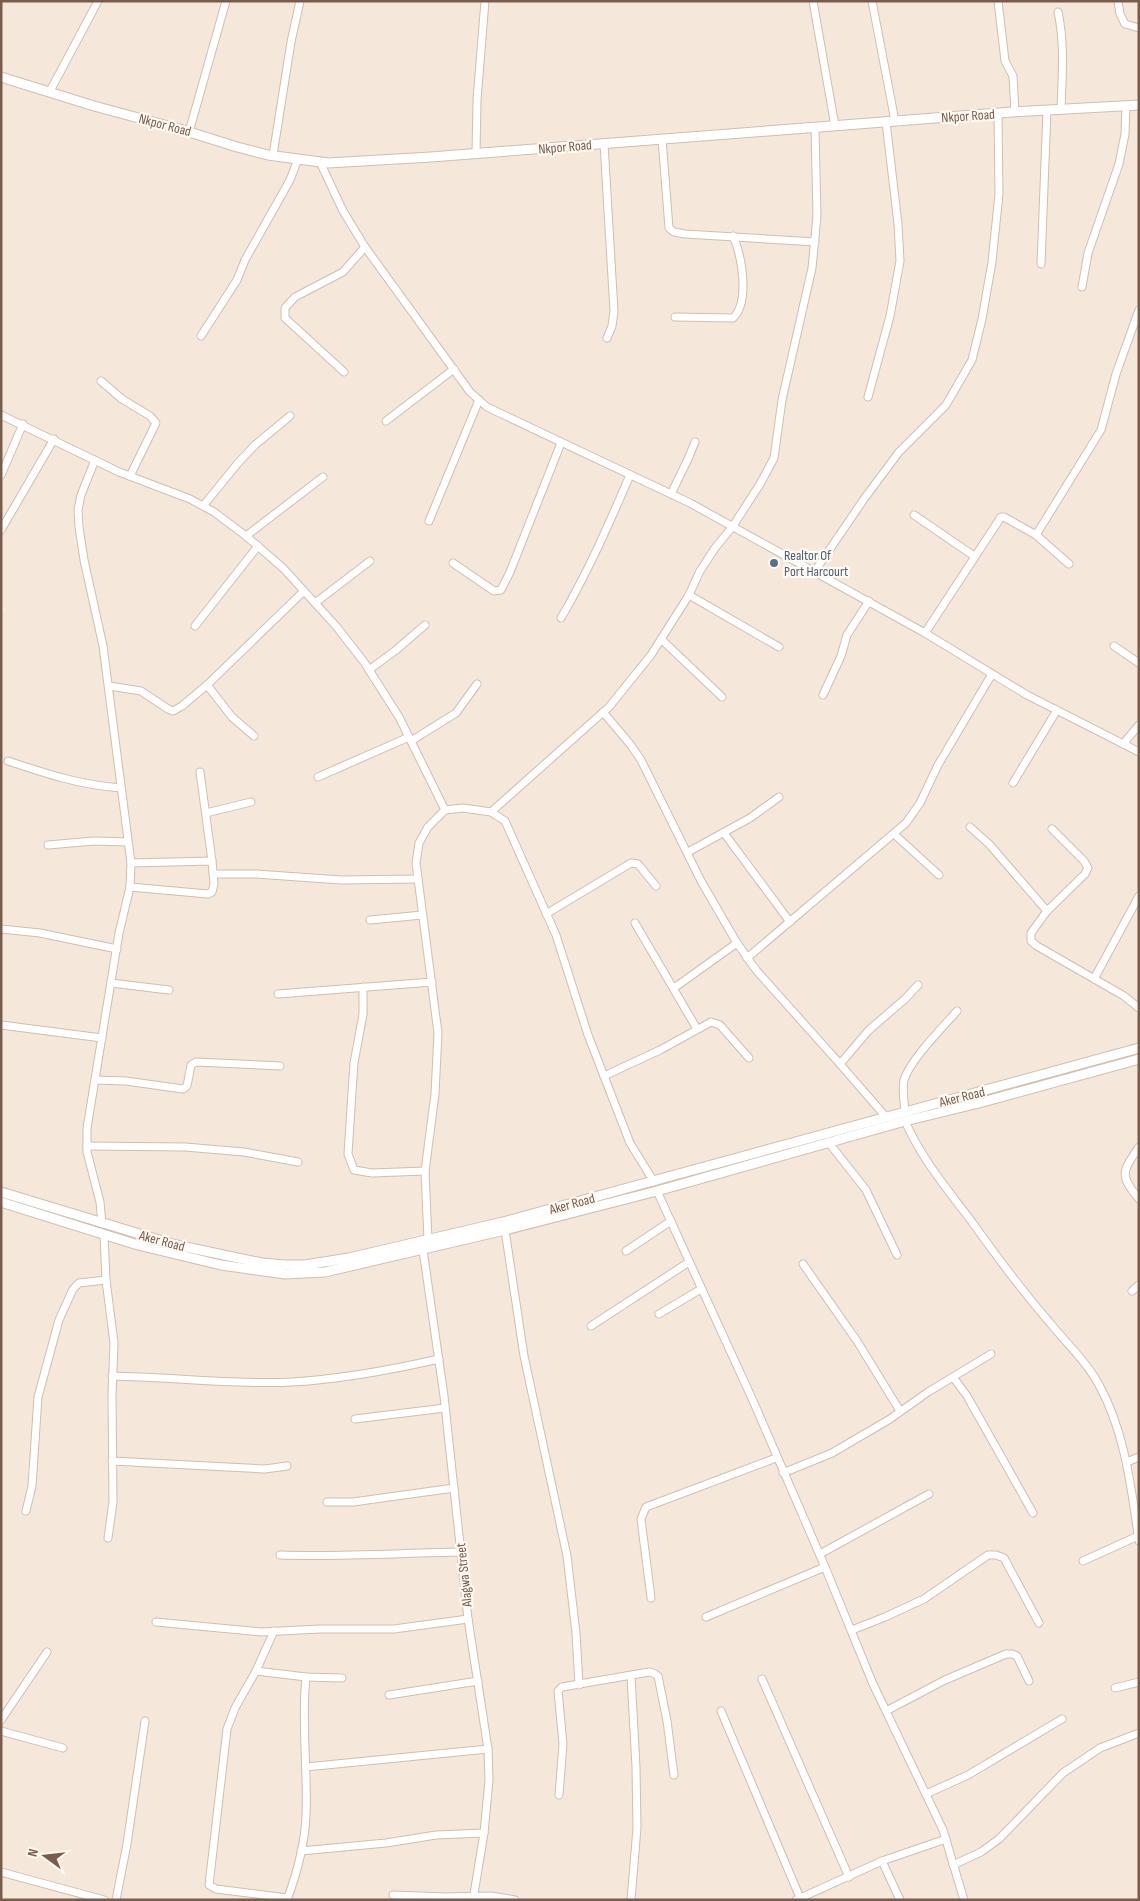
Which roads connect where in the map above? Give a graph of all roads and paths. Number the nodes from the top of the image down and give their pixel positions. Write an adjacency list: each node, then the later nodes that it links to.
1 (98, 1): 12 (street)
2 (226, 1): 22 (street)
3 (300, 1): 26 (street)
4 (485, 1): 25 (street)
5 (813, 1): 20 (street)
6 (872, 1): 19 (street)
7 (998, 1): 17 (street)
8 (1118, 1): 10 (street)
9 (1058, 12): 16 (street)
10 (1139, 28)
11 (2, 80): 12 (street, Nkpor Road)
12 (50, 91): 22 (street, Nkpor Road)
13 (1139, 105): 14 (street, Nkpor Road)
14 (1126, 106): 16 (street, Nkpor Road); 33 (street)
15 (1048, 110): 16 (street, Nkpor Road); 17 (street, Nkpor Road); 32 (street)
16 (1061, 110)
17 (1015, 112): 18 (street, Nkpor Road)
18 (998, 114): 19 (street, Nkpor Road); 68 (street)
19 (891, 122): 20 (street, Nkpor Road); 41 (street)
20 (835, 126): 21 (street, Nkpor Road)
21 (815, 127): 23 (street, Nkpor Road); 30 (street)
22 (189, 132): 26 (street, Nkpor Road)
23 (662, 139): 24 (street, Nkpor Road); 29 (street)
24 (604, 144): 25 (street, Nkpor Road); 37 (street)
25 (476, 154): 28 (street, Nkpor Road)
26 (273, 155): 27 (street, Nkpor Road)
27 (298, 159): 28 (street, Nkpor Road); 36 (street)
28 (320, 162): 31 (street)
29 (733, 236): 30 (street); 35 (street)
30 (815, 242): 59 (street)
31 (366, 247): 38 (street); 39 (street)
32 (1041, 264)
33 (1082, 287)
34 (1139, 310): 61 (street)
35 (675, 318)
36 (201, 336)
37 (607, 338)
38 (454, 369): 42 (street); 45 (street)
39 (344, 372)
40 (101, 381): 53 (street)
41 (868, 397)
42 (479, 400): 49 (street); 58 (street)
43 (1, 415): 46 (street)
44 (290, 416): 56 (street)
45 (386, 421)
46 (23, 424): 47 (street); 51 (street)
47 (54, 439): 50 (street); 60 (street)
48 (695, 442): 55 (street)
49 (561, 443): 52 (street); 66 (street)
50 (95, 460): 53 (street); 85 (street)
51 (1, 475)
52 (630, 475): 55 (street); 73 (street)
53 (130, 476): 56 (street)
54 (323, 477): 62 (street)
55 (671, 494): 59 (street)
56 (203, 506): 62 (street)
57 (914, 515): 64 (street)
58 (429, 521)
59 (733, 526): 68 (street); 70 (street)
60 (1, 530)
61 (1036, 535): 64 (street); 67 (street)
62 (246, 536): 63 (street)
63 (258, 546): 69 (street); 75 (street)
64 (974, 556): 76 (street)
65 (370, 561): 72 (street)
66 (453, 563)
67 (1069, 564)
68 (815, 571): 71 (street)
69 (304, 591): 72 (street); 84 (street)
70 (689, 595): 77 (street); 79 (street)
71 (869, 601): 76 (street); 86 (street)
72 (315, 603): 81 (street)
73 (561, 618)
74 (424, 625): 81 (street)
75 (195, 626)
76 (925, 633): 82 (street)
77 (661, 639): 87 (street); 89 (street)
78 (1114, 646): 80 (street)
79 (779, 647)
80 (1139, 663)
81 (369, 670): 92 (street)
82 (992, 674): 88 (street); 108 (street)
83 (477, 684): 92 (street)
84 (207, 685): 85 (street); 91 (street)
85 (109, 686): 99 (street)
86 (823, 695)
87 (722, 697)
88 (1057, 710): 93 (street); 98 (street)
89 (603, 712): 103 (street); 111 (street)
90 (1139, 725): 93 (street)
91 (254, 736)
92 (410, 739): 97 (street); 102 (street)
93 (1123, 744): 94 (street)
94 (1139, 752)
95 (8, 761): 99 (street)
96 (200, 772): 104 (street)
97 (318, 777)
98 (1013, 783)
99 (121, 788): 109 (street)
100 (778, 797): 107 (street)
101 (251, 802): 104 (street)
102 (445, 810): 103 (street); 116 (street)
103 (492, 812): 121 (street)
104 (206, 813): 112 (street)
105 (970, 827): 120 (street)
106 (1052, 829): 120 (street)
107 (724, 833): 111 (street); 124 (street)
108 (894, 834): 115 (street); 124 (street)
109 (128, 842): 110 (street); 113 (street)
110 (48, 845)
111 (688, 852): 127 (street)
112 (212, 861): 113 (street); 114 (street)
113 (131, 863): 118 (street)
114 (213, 874): 116 (street); 118 (street)
115 (939, 875)
116 (418, 879): 122 (street)
117 (656, 886): 121 (street)
118 (130, 887): 128 (street)
119 (1139, 896): 130 (street)
120 (1047, 911): 130 (street)
121 (546, 914): 148 (street)
122 (422, 915): 123 (street); 131 (street)
123 (370, 920)
124 (790, 922): 129 (street)
125 (636, 923): 135 (street)
126 (1, 928): 128 (street)
127 (737, 943): 129 (street); 135 (street)
128 (117, 949): 132 (street)
129 (747, 958): 146 (street)
130 (1094, 979): 138 (street)
131 (432, 982): 133 (street); 159 (street)
132 (111, 983): 136 (street); 142 (street)
133 (363, 986): 137 (street); 159 (street)
134 (918, 986): 146 (street)
135 (674, 988): 141 (street)
136 (170, 990)
137 (278, 994)
138 (1139, 1008)
139 (957, 1011): 152 (street)
140 (1, 1025): 142 (street)
141 (697, 1030): 144 (street); 148 (street)
142 (102, 1038): 149 (street)
143 (1139, 1048): 150 (street, Aker Road)
144 (749, 1058)
145 (1139, 1058): 151 (street, Aker Road)
146 (840, 1064): 153 (street)
147 (280, 1066): 149 (street)
148 (604, 1076): 160 (street)
149 (94, 1080): 156 (street)
150 (955, 1099): 151 (street); 152 (street, Aker Road)
151 (959, 1108): 154 (street, Aker Road)
152 (905, 1111): 153 (street, Aker Road)
153 (886, 1117): 160 (street, Aker Road)
154 (905, 1121): 155 (street, Aker Road); 191 (street)
155 (829, 1143): 162 (street, Aker Road); 172 (street)
156 (87, 1146): 158 (street); 166 (street)
157 (1139, 1147): 163 (street)
158 (298, 1162)
159 (425, 1171): 169 (street)
160 (654, 1182): 169 (street, Aker Road)
161 (1, 1192): 166 (street, Aker Road)
162 (656, 1192): 165 (street); 167 (street, Aker Road)
163 (1139, 1200)
164 (1, 1202): 168 (street, Aker Road)
165 (671, 1221): 171 (street); 173 (street)
166 (102, 1224): 169 (street, Aker Road)
167 (506, 1230): 170 (street, Aker Road); 223 (street)
168 (104, 1235): 170 (street, Aker Road); 175 (street)
169 (428, 1240)
170 (423, 1250): 182 (street, Alagwa Street)
171 (626, 1251)
172 (898, 1255)
173 (689, 1262): 177 (street); 180 (street)
174 (803, 1264): 186 (street)
175 (106, 1280): 183 (street); 197 (street)
176 (1139, 1285): 178 (street)
177 (701, 1289): 179 (street); 189 (street)
178 (1132, 1291)
179 (659, 1314)
180 (591, 1326)
181 (992, 1354): 184 (street)
182 (439, 1358): 183 (street); 185 (street, Alagwa Street)
183 (112, 1376): 190 (street)
184 (953, 1377): 186 (street); 198 (street)
185 (445, 1408): 187 (street); 194 (street, Alagwa Street)
186 (900, 1411): 193 (street)
187 (355, 1419)
188 (1139, 1457): 191 (street)
189 (776, 1458): 193 (street); 207 (street)
190 (112, 1461): 192 (street); 200 (street)
191 (1127, 1462): 199 (street)
192 (287, 1466)
193 (783, 1473): 203 (street)
194 (454, 1488): 196 (street); 202 (street, Alagwa Street)
195 (929, 1494): 203 (street)
196 (327, 1502)
197 (26, 1511)
198 (1033, 1513)
199 (1138, 1536): 201 (street); 205 (street)
200 (108, 1538)
201 (1139, 1540)
202 (461, 1552): 204 (street); 209 (street, Alagwa Street)
203 (820, 1554): 206 (street)
204 (280, 1555)
205 (1083, 1561)
206 (825, 1566): 208 (street); 212 (street)
207 (651, 1598)
208 (706, 1617)
209 (468, 1619): 213 (street); 220 (street, Alagwa Street)
210 (156, 1622): 213 (street)
211 (1039, 1623): 212 (street)
212 (852, 1630): 227 (street)
213 (274, 1631): 215 (street)
214 (47, 1652): 228 (street)
215 (256, 1671): 217 (street); 248 (street)
216 (631, 1676): 223 (street); 236 (street); 253 (street)
217 (306, 1677): 218 (street); 235 (street)
218 (342, 1678)
219 (762, 1679): 245 (street)
220 (478, 1681): 225 (street); 234 (street, Alagwa Street)
221 (1029, 1681): 227 (street)
222 (1139, 1682): 224 (street)
223 (579, 1685): 238 (street)
224 (1115, 1688)
225 (389, 1695)
226 (721, 1711): 249 (street)
227 (886, 1711): 237 (street)
228 (1, 1720)
229 (1062, 1720): 237 (street)
230 (145, 1721): 251 (street)
231 (1, 1731): 233 (street)
232 (1139, 1733): 243 (street)
233 (64, 1748)
234 (488, 1749): 235 (street); 239 (street, Alagwa Street)
235 (306, 1767): 241 (street)
236 (674, 1776)
237 (926, 1794): 240 (street)
238 (559, 1795)
239 (484, 1833): 241 (street); 247 (street, Alagwa Street)
240 (946, 1839): 242 (street); 243 (street)
241 (301, 1851): 248 (street)
242 (882, 1861): 245 (street); 254 (street)
243 (953, 1865): 255 (street)
244 (1, 1872): 250 (street)
245 (849, 1877): 249 (street)
246 (393, 1895): 247 (street)
247 (474, 1898): 252 (street)
248 (287, 1899)
249 (799, 1899)
250 (104, 1900)
251 (116, 1900)
252 (515, 1900)
253 (631, 1900)
254 (900, 1900)
255 (964, 1900)

